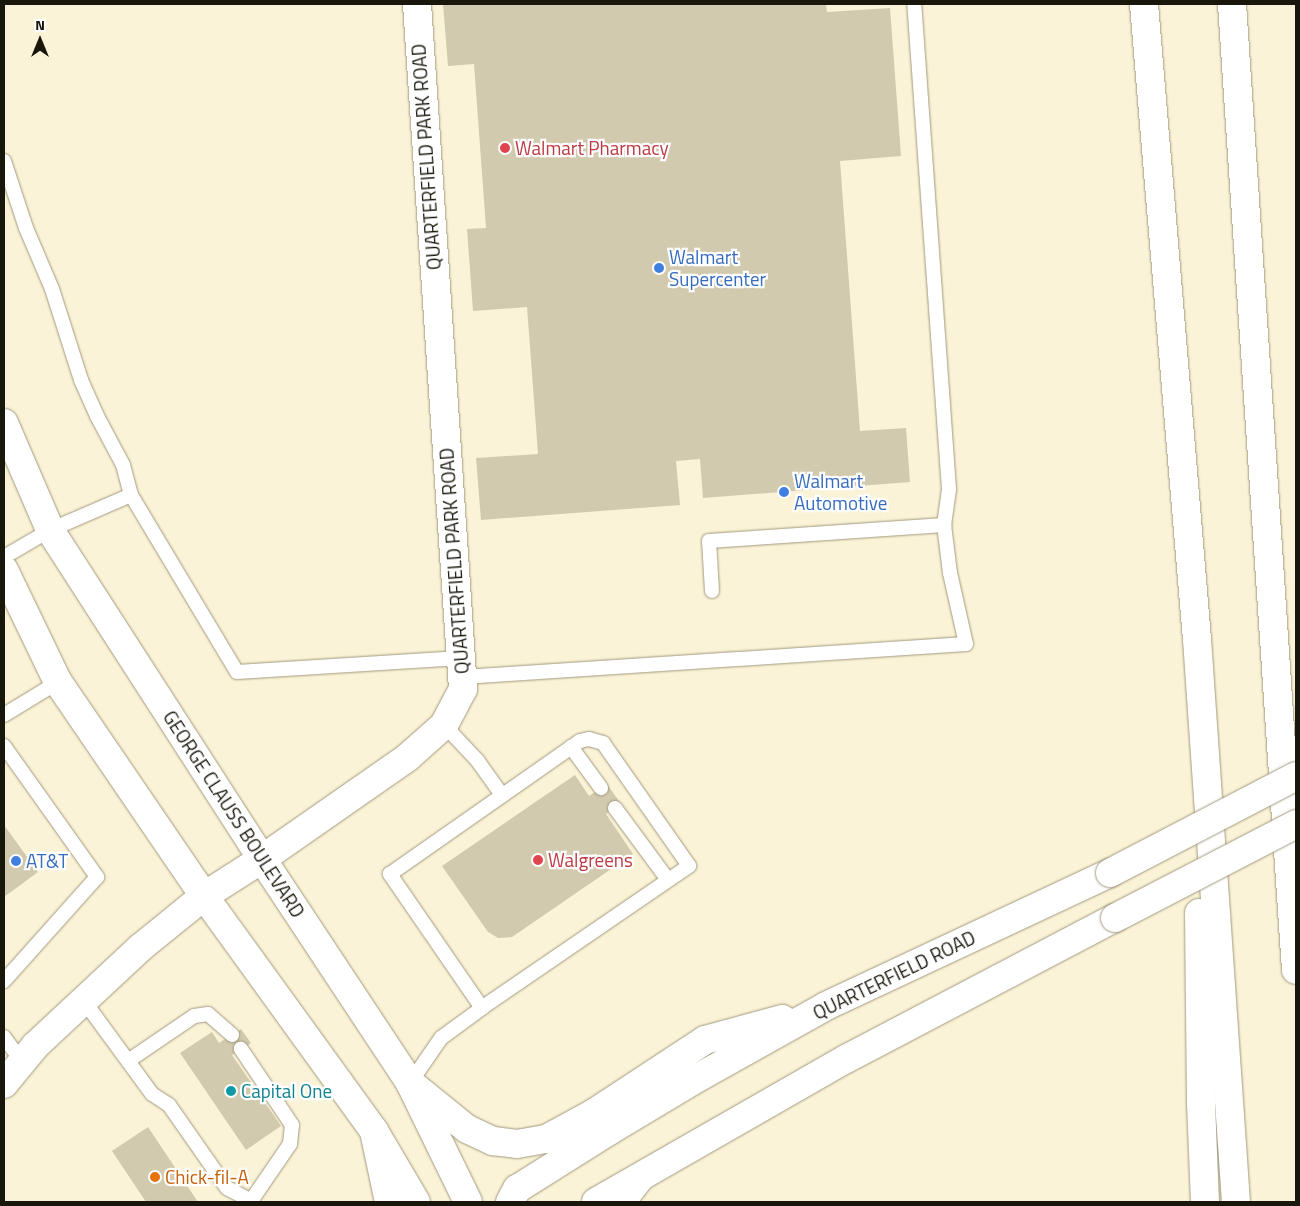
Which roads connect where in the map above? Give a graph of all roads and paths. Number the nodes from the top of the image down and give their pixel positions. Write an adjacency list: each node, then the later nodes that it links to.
1 (417, 4): 15 (main road, QUARTERFIELD PARK ROAD)
2 (914, 4): 8 (lane)
3 (1143, 4): 14 (main road)
4 (1232, 4): 13 (main road)
5 (4, 161): 7 (lane)
6 (4, 423): 9 (main road, GEORGE CLAUSS BOULEVARD)
7 (131, 495): 9 (lane); 15 (lane)
8 (944, 525): 12 (lane); 15 (lane)
9 (50, 530): 10 (lane); 27 (main road, GEORGE CLAUSS BOULEVARD)
10 (4, 557)
11 (4, 570): 16 (main road)
12 (712, 591)
13 (1272, 632): 25 (main road); 30 (main road)
14 (1198, 640): 50 (main road); 51 (main road)
15 (462, 667): 18 (main road, QUARTERFIELD PARK ROAD)
16 (58, 682): 17 (lane); 29 (main road)
17 (4, 715)
18 (444, 725): 23 (lane); 27 (main road, QUARTERFIELD PARK ROAD)
19 (4, 746): 31 (lane)
20 (571, 747): 22 (lane); 23 (lane); 28 (lane)
21 (1296, 776): 33 (main road, QUARTERFIELD ROAD, bridge)
22 (601, 788)
23 (502, 795): 34 (lane)
24 (615, 808): 28 (lane)
25 (1296, 808)
26 (1296, 824): 43 (main road, bridge)
27 (262, 859): 29 (main road, QUARTERFIELD PARK ROAD); 40 (main road, GEORGE CLAUSS BOULEVARD)
28 (668, 880): 34 (lane)
29 (204, 896): 32 (main road, QUARTERFIELD PARK ROAD); 42 (main road)
30 (1296, 970)
31 (4, 981)
32 (84, 1001): 38 (lane); 39 (main road, QUARTERFIELD PARK ROAD)
33 (826, 1006): 40 (main road); 47 (main road, QUARTERFIELD ROAD)
34 (482, 1008): 40 (lane)
35 (232, 1035): 38 (lane)
36 (4, 1037): 39 (lane)
37 (241, 1050): 38 (lane)
38 (128, 1061)
39 (22, 1062): 41 (main road, QUARTERFIELD PARK ROAD)
40 (410, 1083): 46 (main road, GEORGE CLAUSS BOULEVARD)
41 (4, 1084)
42 (374, 1131): 44 (main road); 45 (main road)
43 (640, 1178): 48 (main road); 49 (main road)
44 (389, 1202)
45 (416, 1202)
46 (468, 1202)
47 (510, 1202)
48 (596, 1202)
49 (621, 1202)
50 (1205, 1202)
51 (1236, 1202)

